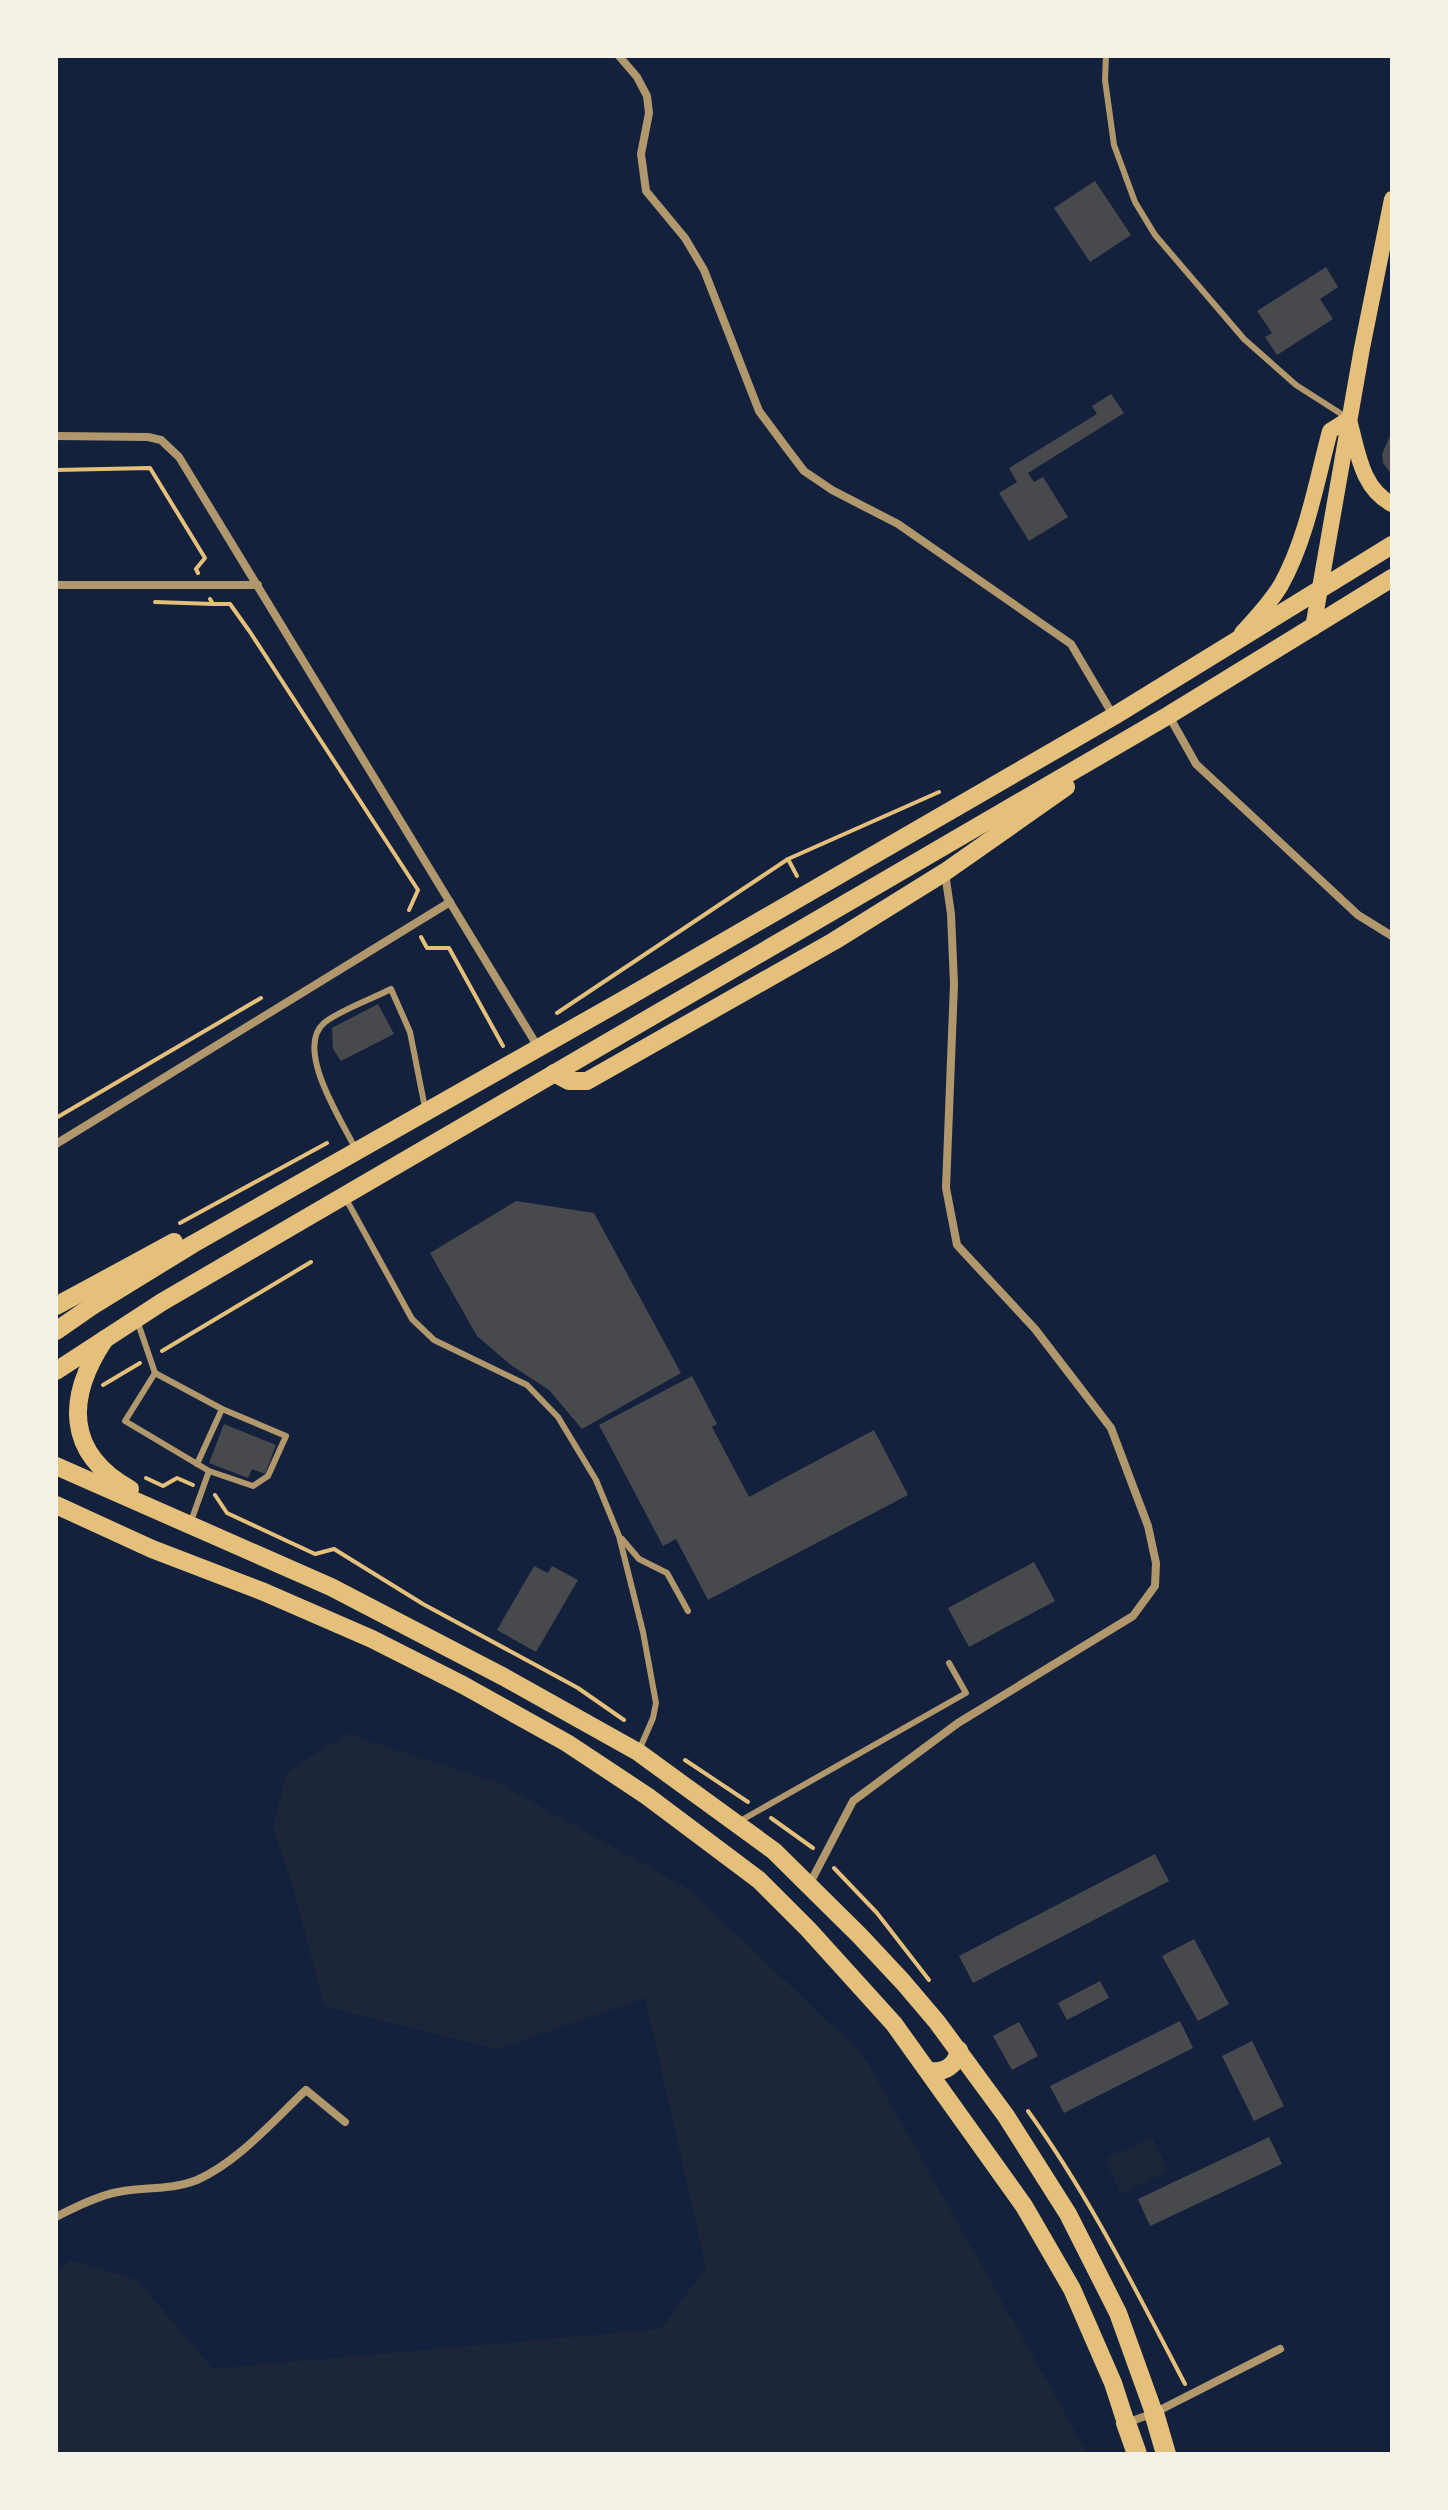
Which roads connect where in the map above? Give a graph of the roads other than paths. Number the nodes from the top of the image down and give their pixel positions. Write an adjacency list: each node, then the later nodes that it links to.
1 (619, 56): 15 (street)
2 (1106, 56): 4 (lane)
3 (1392, 199): 4 (main road)
4 (1349, 419): 6 (main road); 11 (main road); 13 (main road)
5 (56, 436): 10 (street)
6 (1392, 504)
7 (1392, 545): 11 (main road)
8 (1392, 578): 12 (main road)
9 (56, 585): 10 (street)
10 (258, 585): 17 (street)
11 (1318, 589): 12 (main road); 13 (main road)
12 (1313, 628): 14 (main road)
13 (1237, 639): 15 (main road)
14 (1169, 715): 16 (main road); 18 (street); 20 (main road)
15 (1114, 716): 19 (main road)
16 (945, 872): 20 (main road); 48 (street)
17 (450, 902): 19 (street); 22 (street)
18 (1392, 936)
19 (534, 1040): 21 (main road)
20 (554, 1073): 24 (main road)
21 (426, 1111): 23 (main road); 23 (lane)
22 (56, 1144)
23 (357, 1151): 25 (main road)
24 (344, 1196): 28 (main road); 42 (lane)
25 (193, 1244): 26 (main road); 27 (main road)
26 (56, 1306)
27 (92, 1306): 29 (main road); 30 (main road)
28 (136, 1318): 30 (main road); 32 (lane)
29 (56, 1331)
30 (107, 1337): 31 (main road); 39 (main road)
31 (56, 1371)
32 (155, 1373): 33 (lane); 34 (lane)
33 (222, 1409): 34 (lane); 36 (lane)
34 (197, 1464): 36 (lane)
35 (56, 1466): 39 (main road)
36 (209, 1471): 41 (lane)
37 (56, 1505): 40 (main road)
38 (56, 1511): 40 (main road)
39 (164, 1514): 41 (main road); 43 (main road)
40 (86, 1518): 43 (main road)
41 (190, 1524): 46 (main road)
42 (619, 1536): 44 (lane); 46 (lane)
43 (152, 1549): 50 (main road)
44 (688, 1611)
45 (949, 1663): 47 (lane)
46 (638, 1752): 47 (main road)
47 (737, 1823): 48 (main road)
48 (808, 1886): 49 (main road)
49 (959, 2050): 50 (main road); 54 (main road)
50 (930, 2071): 55 (main road)
51 (345, 2122): 52 (street)
52 (56, 2217)
53 (1280, 2349): 54 (street)
54 (1154, 2413): 55 (street); 57 (highway)
55 (1126, 2423): 56 (highway)
56 (1137, 2454)
57 (1166, 2454)

